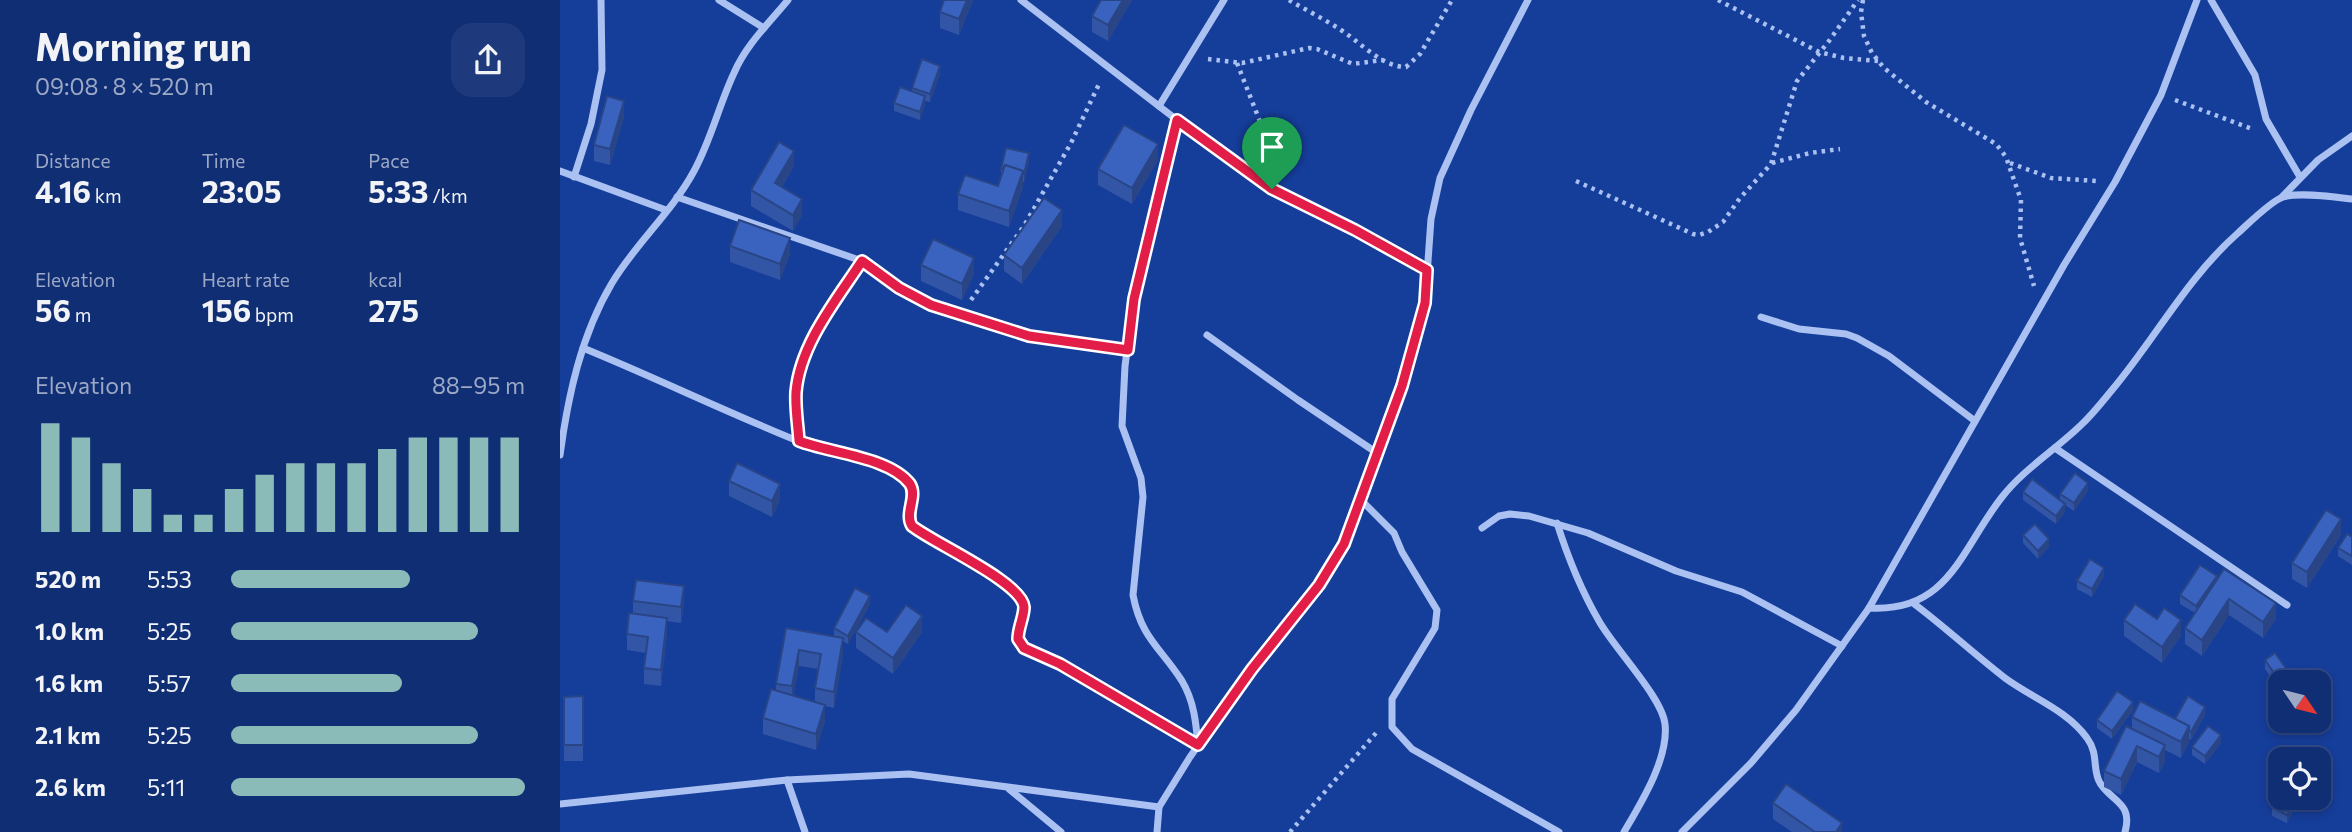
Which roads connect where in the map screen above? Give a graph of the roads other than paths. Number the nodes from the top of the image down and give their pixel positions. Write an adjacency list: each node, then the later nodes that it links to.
1 (601, 0): 14 (street)
2 (719, 0): 9 (street)
3 (788, 0): 9 (street)
4 (1021, 0): 10 (street)
5 (1224, 0): 10 (street)
6 (1528, 0): 21 (street)
7 (2197, 0): 27 (street)
8 (2211, 0): 15 (street)
9 (764, 28): 16 (street)
10 (1159, 106): 11 (street)
11 (1177, 120): 21 (street); 25 (street)
12 (2352, 136): 15 (street)
13 (560, 172): 14 (street)
14 (574, 177): 19 (street)
15 (2300, 177): 17 (street)
16 (677, 197): 19 (street); 20 (street)
17 (2282, 197): 18 (street); 29 (street)
18 (2352, 199)
19 (666, 210): 24 (street)
20 (862, 261): 25 (street); 28 (street)
21 (1427, 270): 30 (street)
22 (1761, 317): 27 (street)
23 (1207, 335): 30 (street)
24 (583, 348): 26 (street); 28 (street)
25 (1128, 350): 39 (street)
26 (564, 401): 31 (street)
27 (1975, 421): 37 (street)
28 (799, 441): 39 (street)
29 (2055, 448): 35 (street); 36 (street)
30 (1377, 453): 32 (street)
31 (560, 455)
32 (1360, 499): 39 (street); 47 (street)
33 (1557, 523): 34 (street); 38 (street); 48 (street)
34 (1482, 528)
35 (1913, 603): 37 (street); 50 (street)
36 (2287, 605)
37 (1869, 608): 38 (street)
38 (1842, 646): 49 (street)
39 (1198, 745): 43 (street)
40 (787, 780): 41 (street); 42 (street); 44 (street)
41 (1009, 788): 43 (street); 45 (street)
42 (560, 804)
43 (1159, 807): 46 (street)
44 (805, 832)
45 (1061, 832)
46 (1157, 832)
47 (1559, 832)
48 (1624, 832)
49 (1682, 832)
50 (2125, 832)

